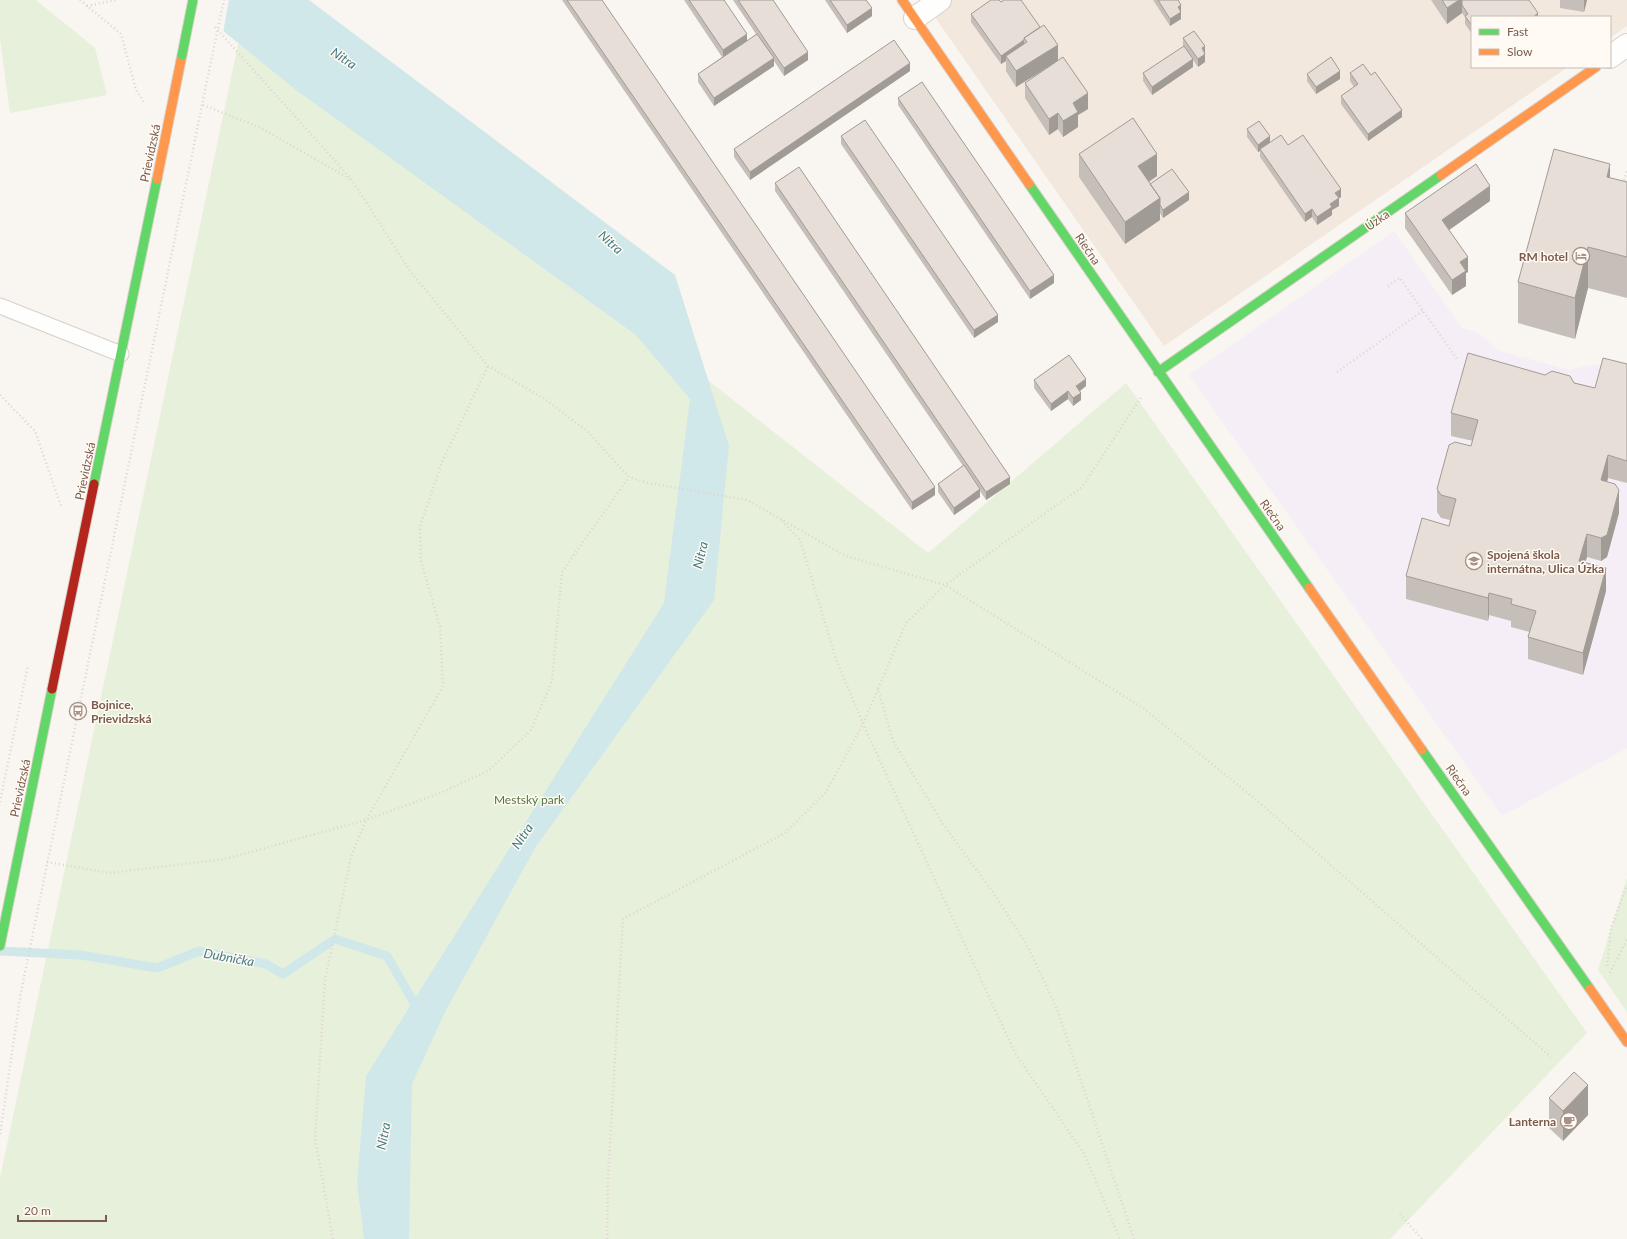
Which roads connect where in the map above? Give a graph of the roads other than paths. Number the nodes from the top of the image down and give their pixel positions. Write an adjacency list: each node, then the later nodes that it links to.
1 (193, 0): 9 (street, Prievidzská, bridge)
2 (902, 0): 4 (street, Riečna)
3 (940, 0): 4 (street)
4 (915, 18): 10 (street, Riečna)
5 (1627, 45): 6 (street)
6 (1611, 56)
7 (1595, 68): 10 (street, Úzka)
8 (0, 306): 9 (lane)
9 (121, 354): 11 (street, Prievidzská)
10 (1158, 372): 12 (street, Riečna)
11 (0, 946)
12 (1627, 1042)

